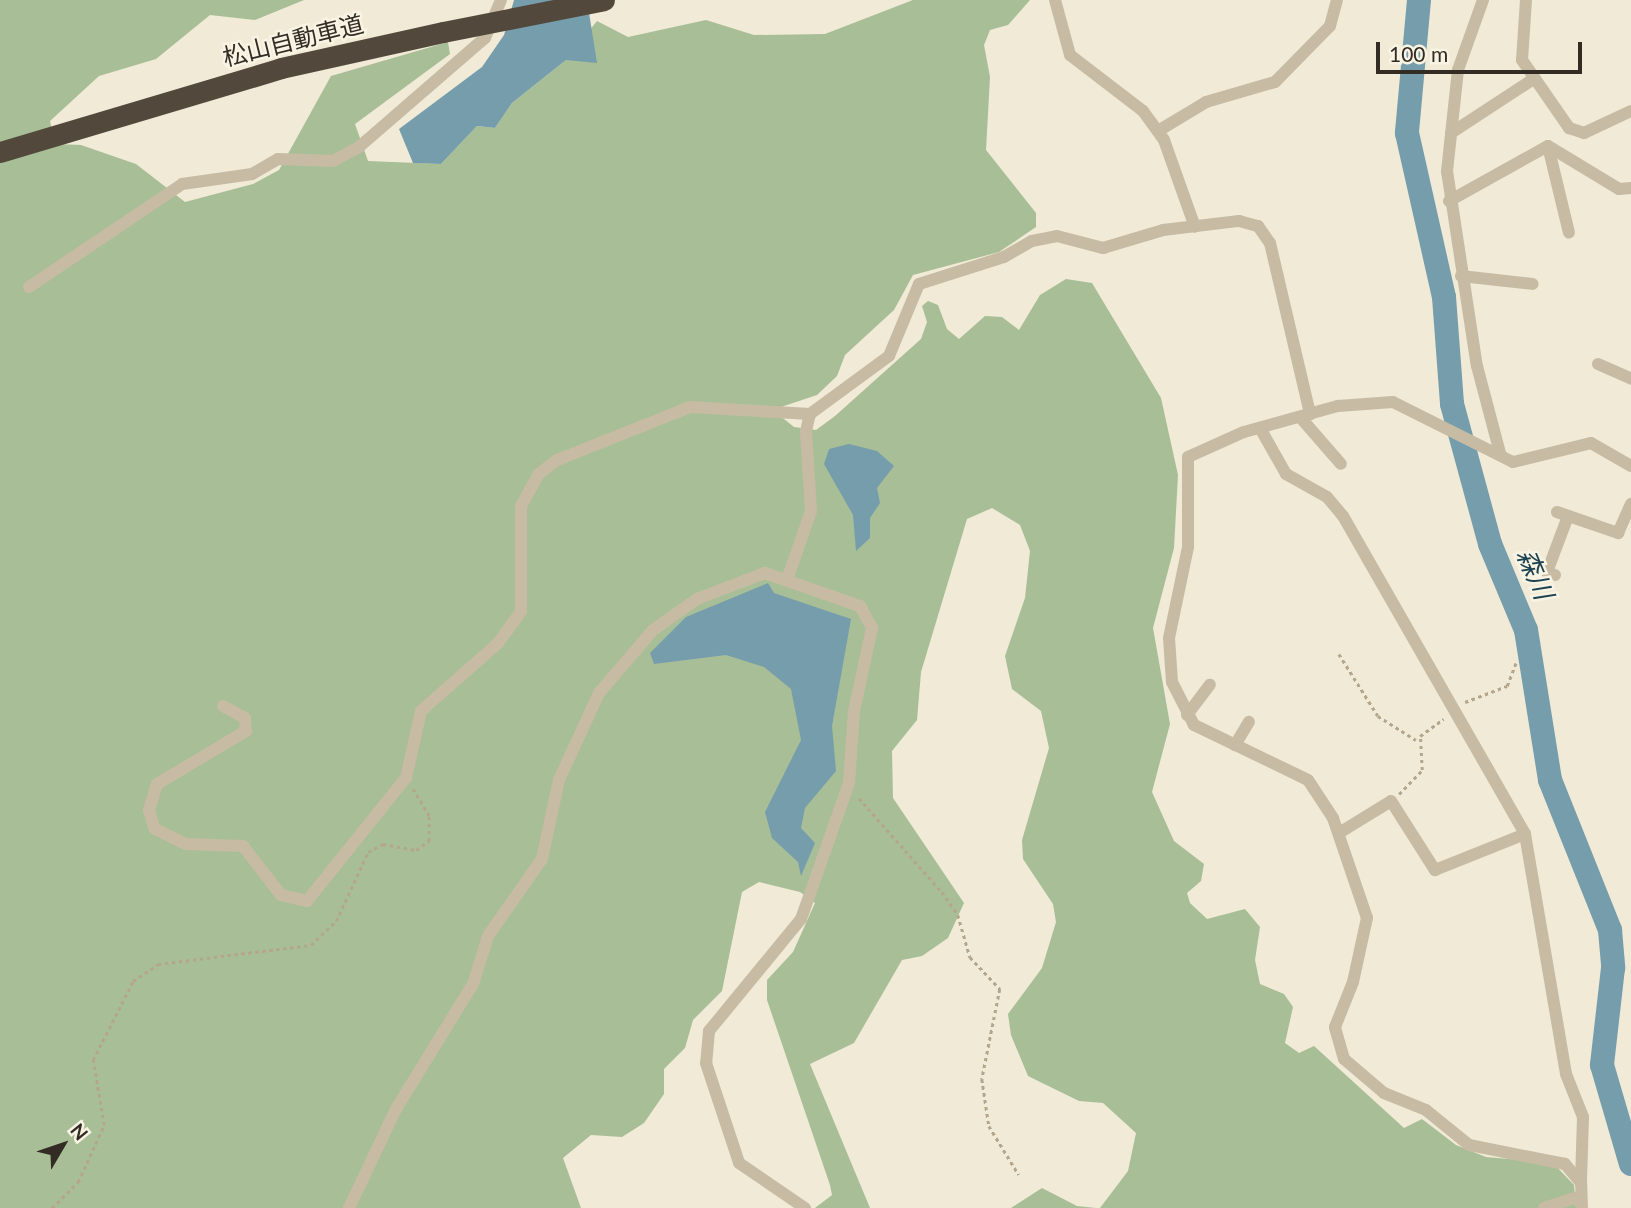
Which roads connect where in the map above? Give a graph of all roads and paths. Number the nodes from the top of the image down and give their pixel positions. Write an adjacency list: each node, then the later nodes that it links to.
1 (501, 0): 19 (street)
2 (604, 0): 12 (highway, 松山自動車道, bridge)
3 (1055, 0): 9 (street)
4 (1337, 0): 9 (street)
5 (1483, 0): 10 (street)
6 (1526, 0): 7 (street)
7 (1535, 78): 8 (street); 10 (street)
8 (1631, 111)
9 (1158, 131): 15 (street)
10 (1451, 133): 14 (street)
11 (1548, 146): 13 (street); 14 (street); 16 (street)
12 (0, 152)
13 (1631, 188)
14 (1449, 201): 17 (street)
15 (1195, 227): 22 (street); 23 (street)
16 (1569, 233)
17 (1461, 276): 18 (street); 25 (street)
18 (1533, 284)
19 (29, 287)
20 (1598, 364): 21 (street)
21 (1631, 379)
22 (810, 414): 30 (street); 38 (street)
23 (1305, 416): 24 (street); 25 (street); 26 (street)
24 (1260, 428): 34 (street); 41 (street)
25 (1496, 451): 27 (street)
26 (1341, 464)
27 (1631, 466)
28 (1631, 503): 29 (street)
29 (1555, 575)
30 (788, 577): 39 (street); 45 (street)
31 (1339, 654): 36 (path)
32 (1210, 685): 34 (street)
33 (223, 706): 38 (street)
34 (1187, 715): 37 (street)
35 (1250, 722): 37 (street)
36 (1417, 741)
37 (1235, 745): 40 (street)
38 (406, 778): 44 (path)
39 (849, 783): 42 (path); 46 (street)
40 (1339, 834): 41 (street); 43 (street)
41 (1525, 834): 43 (street)
42 (1019, 1175)
43 (1581, 1195): 47 (street)
44 (52, 1208)
45 (349, 1208)
46 (805, 1208)
47 (1544, 1208)

